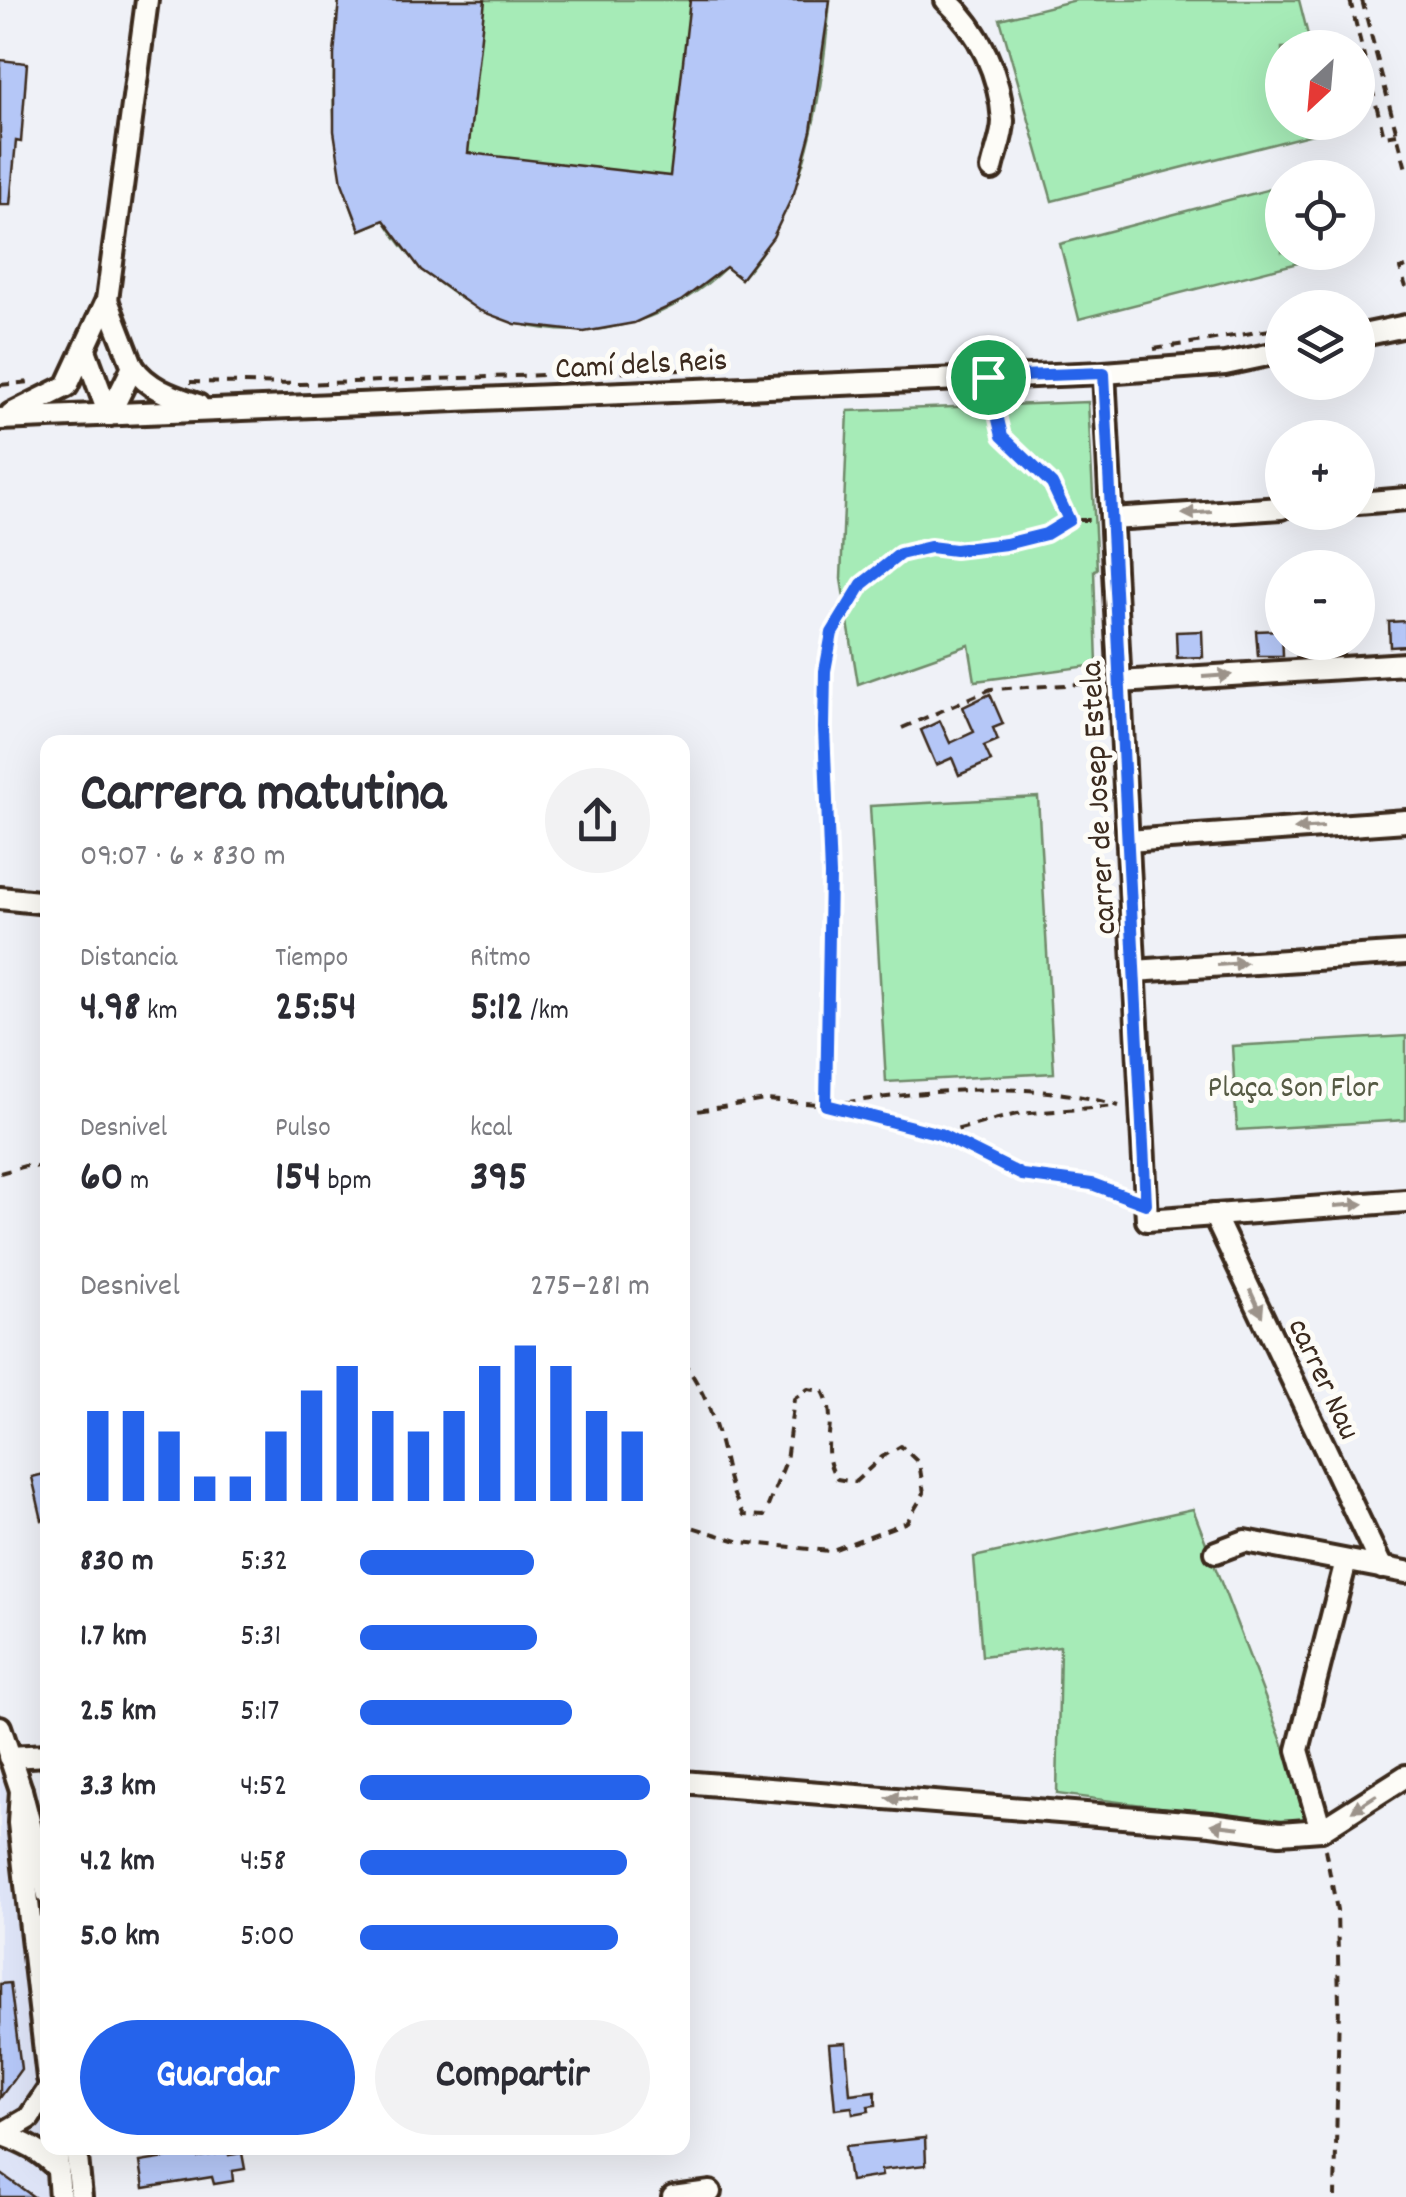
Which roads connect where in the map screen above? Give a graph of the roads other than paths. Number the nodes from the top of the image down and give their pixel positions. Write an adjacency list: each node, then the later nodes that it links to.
1 (147, 0): 4 (street)
2 (946, 0): 3 (street)
3 (992, 168)
4 (107, 300): 7 (street); 9 (street)
5 (1406, 326): 6 (street)
6 (1375, 332)
7 (85, 350): 12 (street); 13 (street)
8 (1265, 356): 10 (street, Camí dels Reis)
9 (133, 367): 11 (street); 12 (street)
10 (1104, 373): 11 (street, Camí dels Reis); 17 (street, carrer de Josep Estela)
11 (214, 410): 12 (street, Camí dels Reis)
12 (110, 415): 13 (street, Camí dels Reis)
13 (0, 419)
14 (1406, 499): 15 (street)
15 (1375, 501)
16 (1265, 509): 17 (street, one-way to 17)
17 (1112, 519): 19 (street, carrer de Josep Estela)
18 (1406, 664): 19 (street, one-way to 18)
19 (1120, 682): 21 (street, carrer de Josep Estela)
20 (1406, 821): 21 (street, one-way to 21)
21 (1128, 840): 25 (street, carrer de Josep Estela)
22 (0, 898): 23 (street)
23 (40, 901)
24 (1406, 953): 25 (street, one-way to 24)
25 (1134, 970): 27 (street, carrer de Josep Estela)
26 (1406, 1201): 27 (street, one-way to 26)
27 (1214, 1215): 30 (street, carrer Nau, one-way to 30)
28 (1216, 1552): 29 (street)
29 (1346, 1562): 30 (street); 38 (street)
30 (1382, 1568): 31 (street)
31 (1406, 1572)
32 (0, 1727): 34 (street)
33 (40, 1755): 34 (street)
34 (9, 1757): 37 (street)
35 (1406, 1776): 38 (street, one-way to 38)
36 (690, 1783): 38 (street, one-way to 36)
37 (21, 1790): 39 (street); 40 (street)
38 (1322, 1830)
39 (40, 1865)
40 (40, 2008)
41 (40, 2102): 42 (street)
42 (1, 2135): 43 (street)
43 (40, 2152)
44 (44, 2155): 47 (street)
45 (56, 2155): 47 (street)
46 (77, 2155): 50 (street)
47 (58, 2169): 49 (street)
48 (710, 2192): 51 (street)
49 (60, 2197)
50 (81, 2197)
51 (673, 2197)

